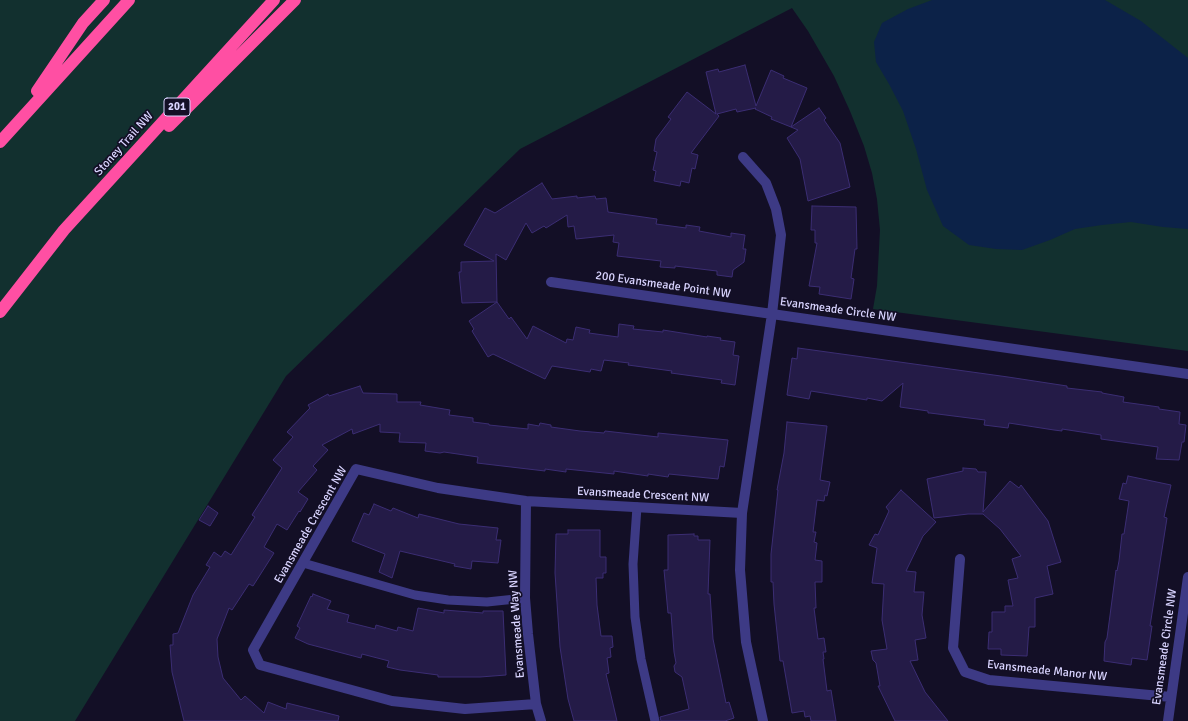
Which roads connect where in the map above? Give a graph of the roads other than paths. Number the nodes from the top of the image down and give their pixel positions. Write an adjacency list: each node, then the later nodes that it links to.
1 (104, 0): 5 (highway)
2 (128, 0): 5 (highway)
3 (274, 0): 8 (highway, Stoney Trail NW / 201)
4 (295, 0): 8 (highway)
5 (15, 124): 6 (highway)
6 (0, 142)
7 (743, 157): 11 (street)
8 (79, 214): 10 (highway, Stoney Trail NW / 201)
9 (550, 282): 11 (street, 200 Evansmeade Point NW)
10 (0, 312)
11 (772, 314): 12 (street, Evansmeade Circle NW); 15 (street, Evansmeade Circle NW)
12 (1188, 374)
13 (526, 502): 14 (street, Evansmeade Crescent NW); 17 (street, Evansmeade Crescent NW); 19 (street, Evansmeade Way NW)
14 (637, 507): 15 (street, Evansmeade Crescent NW); 23 (lane)
15 (742, 513): 24 (street, Evansmeade Circle NW)
16 (960, 559): 20 (street, Evansmeade Manor NW)
17 (303, 563): 19 (lane); 21 (street, Evansmeade Crescent NW)
18 (1188, 578): 20 (street, Evansmeade Circle NW)
19 (525, 598): 21 (street, Evansmeade Way NW)
20 (1172, 696): 25 (street, Evansmeade Circle NW)
21 (536, 704): 22 (street, Evansmeade Way NW)
22 (540, 721)
23 (655, 721)
24 (763, 721)
25 (1168, 721)

